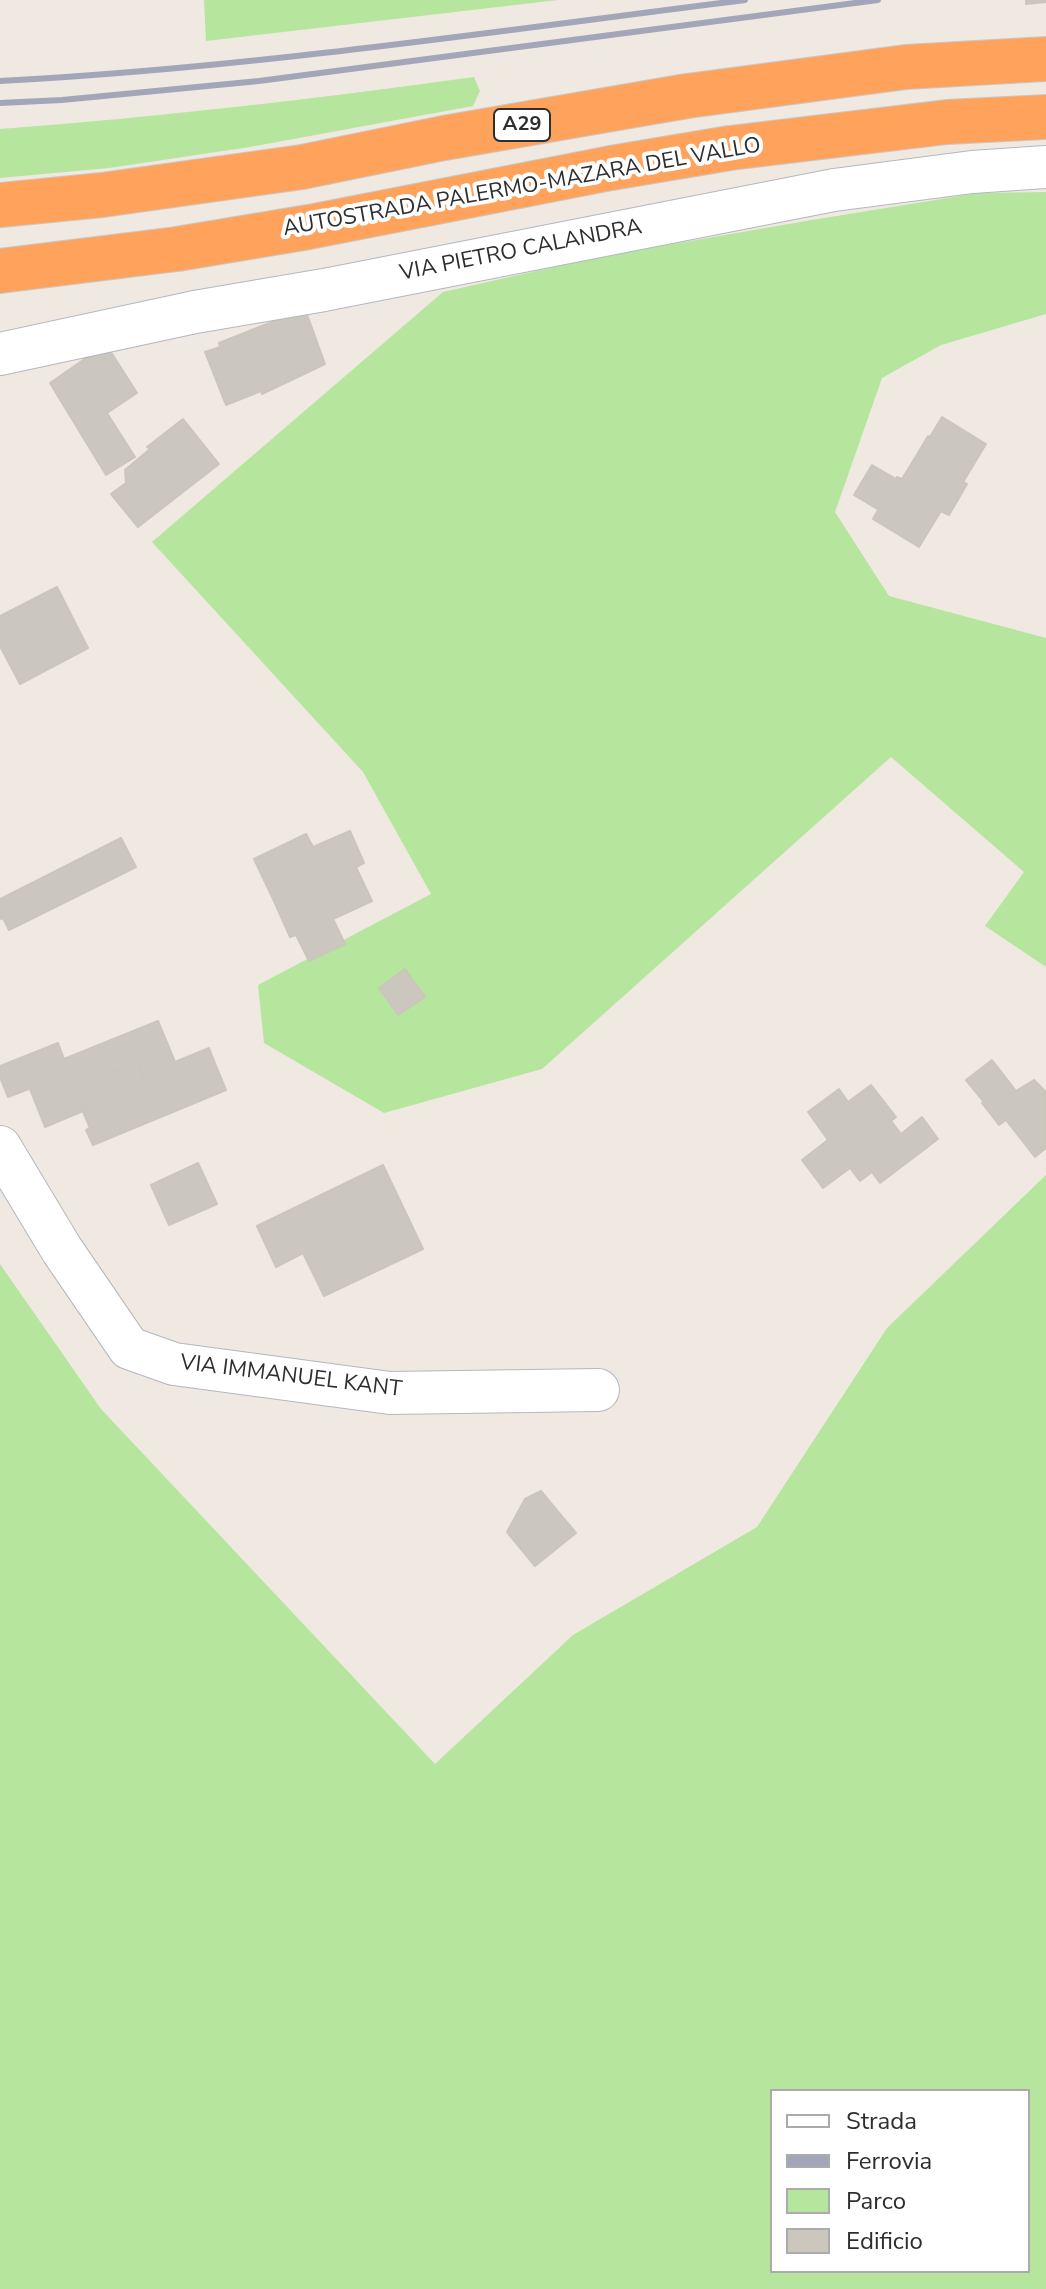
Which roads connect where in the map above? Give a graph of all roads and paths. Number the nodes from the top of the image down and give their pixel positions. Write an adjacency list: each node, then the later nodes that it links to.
1 (1046, 59): 4 (highway, A29)
2 (1046, 117): 5 (highway, AUTOSTRADA PALERMO-MAZARA DEL VALLO)
3 (1046, 167): 6 (street, VIA PIETRO CALANDRA)
4 (0, 205)
5 (0, 271)
6 (0, 354)
7 (0, 1147): 8 (street, VIA IMMANUEL KANT)
8 (598, 1390)

